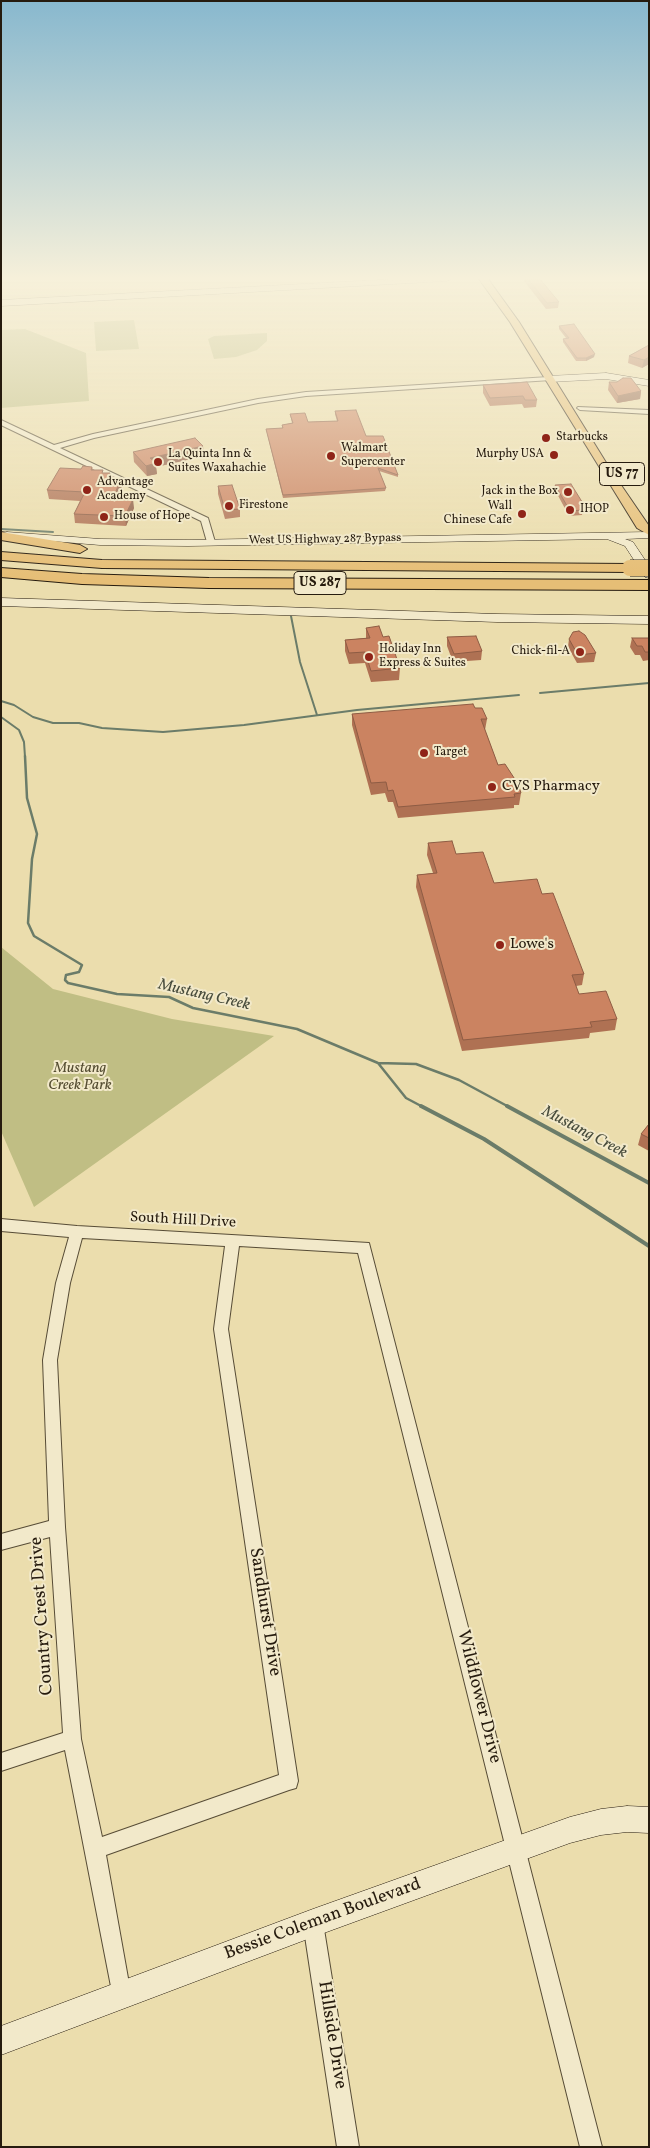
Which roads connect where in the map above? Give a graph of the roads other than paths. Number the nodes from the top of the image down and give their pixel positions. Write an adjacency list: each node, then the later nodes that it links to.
1 (535, 379): 10 (street)
2 (555, 379): 7 (main road, US 77)
3 (555, 379): 9 (main road, US 77)
4 (626, 379): 5 (main road)
5 (649, 383)
6 (649, 412): 7 (street)
7 (583, 413)
8 (1, 422): 10 (street)
9 (581, 431): 11 (main road, US 77); 14 (main road, US 77)
10 (54, 447): 18 (street)
11 (605, 448)
12 (631, 488): 13 (main road, US 77)
13 (649, 517)
14 (649, 531)
15 (1, 535): 18 (main road, West US Highway 287 Bypass); 20 (highway)
16 (649, 535): 17 (main road, West US Highway 287 Bypass)
17 (606, 537): 18 (main road, West US Highway 287 Bypass); 25 (main road)
18 (211, 542)
19 (1, 556): 20 (highway, US 287)
20 (275, 565): 21 (highway, US 287, bridge)
21 (649, 568)
22 (1, 572): 24 (highway, US 287)
23 (1, 578): 24 (highway)
24 (100, 580): 25 (highway, US 287)
25 (645, 581)
26 (1, 602): 27 (main road)
27 (647, 619)
28 (1, 1225): 29 (street, South Hill Drive)
29 (77, 1232): 30 (street, South Hill Drive); 32 (street, Country Crest Drive)
30 (233, 1240): 31 (street, South Hill Drive); 37 (street, Sandhurst Drive)
31 (364, 1247): 38 (street, Wildflower Drive)
32 (57, 1527): 33 (street); 34 (street, Country Crest Drive)
33 (1, 1542)
34 (72, 1739): 35 (street); 37 (street, Country Crest Drive)
35 (1, 1762)
36 (649, 1820): 38 (main road, Bessie Coleman Boulevard)
37 (95, 1849): 40 (street, Country Crest Drive)
38 (517, 1849): 39 (main road, Bessie Coleman Boulevard); 43 (street, Wildflower Drive)
39 (314, 1923): 40 (main road, Bessie Coleman Boulevard); 42 (street, Hillside Drive)
40 (122, 1995): 41 (main road, Bessie Coleman Boulevard)
41 (1, 2041)
42 (348, 2147)
43 (591, 2147)

